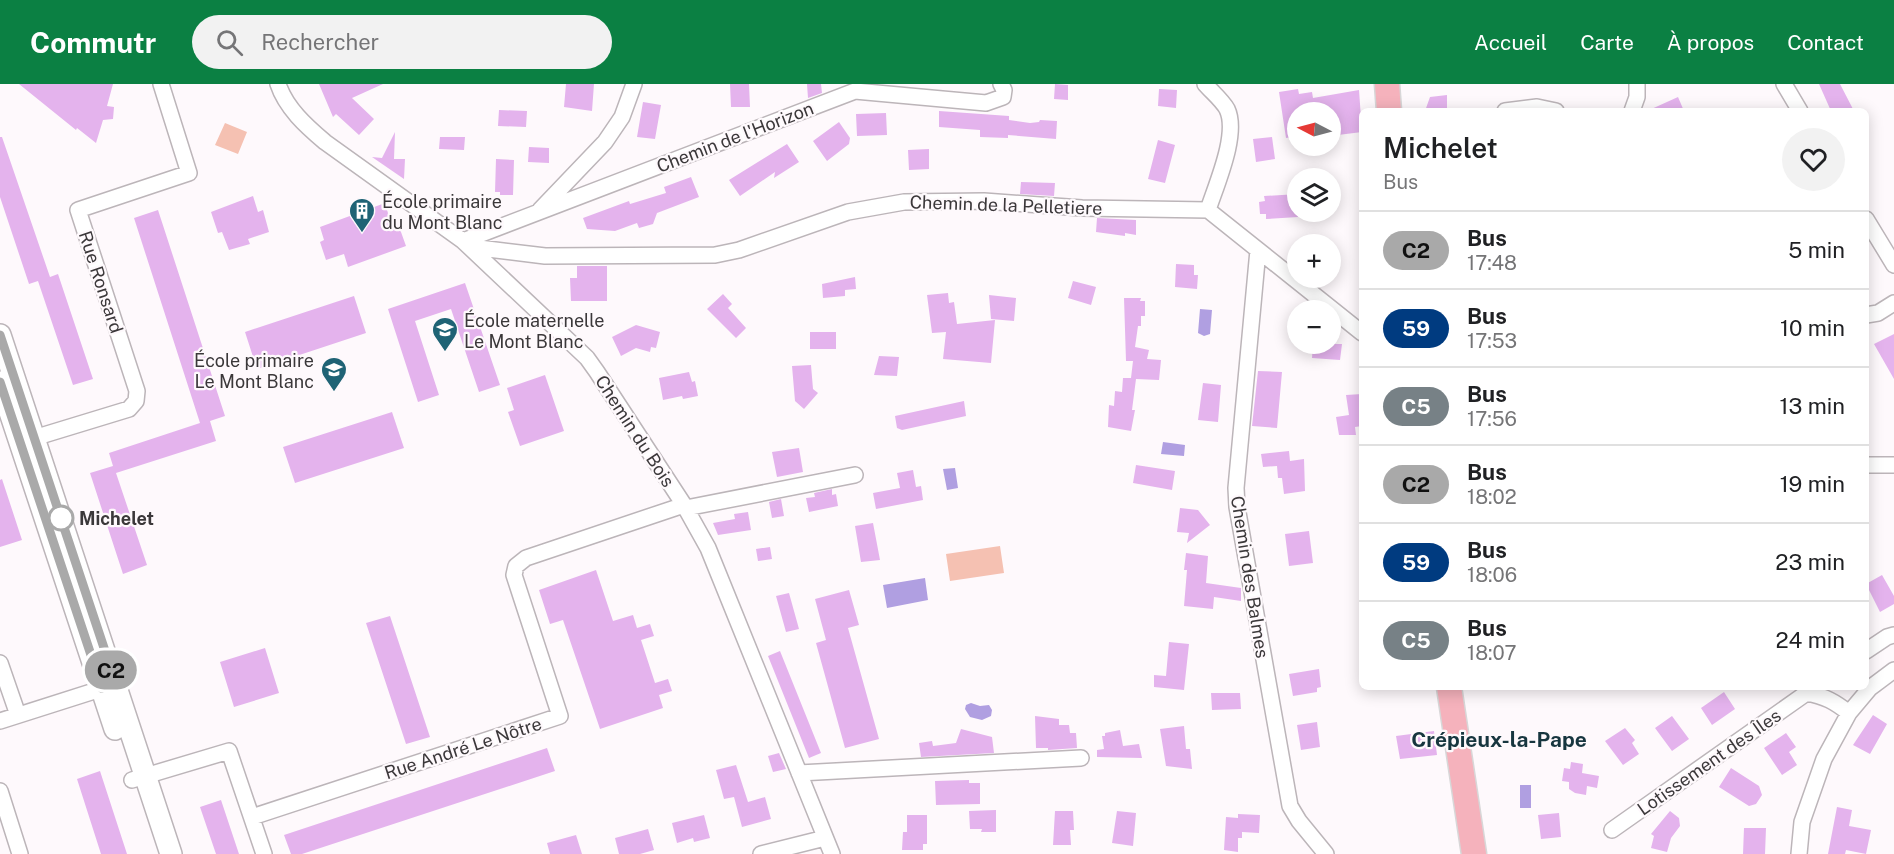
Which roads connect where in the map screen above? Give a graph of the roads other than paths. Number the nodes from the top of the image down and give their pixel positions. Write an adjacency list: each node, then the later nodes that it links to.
1 (161, 84): 23 (street, Rue Ronsard)
2 (278, 84): 15 (street, Chemin du Bois)
3 (634, 84): 13 (street)
4 (1001, 84): 13 (street, Chemin de l'Horizon)
5 (1205, 84): 12 (street)
6 (1387, 84): 9 (main road)
7 (1637, 84): 10 (street)
8 (1784, 84): 11 (street)
9 (1389, 108)
10 (1633, 108)
11 (1798, 108)
12 (1208, 210): 15 (street, Chemin de la Pelletiere); 16 (street)
13 (537, 212): 15 (street, Chemin de l'Horizon)
14 (1869, 224): 17 (street)
15 (467, 244): 27 (street, Chemin du Bois)
16 (1258, 250): 20 (street); 53 (street, Chemin des Balmes)
17 (1894, 264)
18 (1894, 303): 19 (street)
19 (1869, 314)
20 (1359, 331)
21 (0, 335): 23 (street)
22 (0, 382): 23 (street)
23 (27, 440): 32 (street)
24 (1869, 465): 25 (street)
25 (1893, 465)
26 (855, 475): 27 (street)
27 (685, 507): 41 (street, Chemin du Bois); 44 (street, Rue André Le Nôtre)
28 (1894, 635): 29 (street)
29 (1869, 649)
30 (0, 663): 38 (street)
31 (1894, 670): 33 (street)
32 (109, 686): 38 (street); 42 (street)
33 (1869, 689)
34 (1449, 690): 54 (main road)
35 (1811, 690): 37 (street, Lotissement des Îles); 45 (street, Lotissement des Îles)
36 (1868, 690): 37 (street)
37 (1849, 713): 55 (street)
38 (18, 715): 39 (street)
39 (0, 721)
40 (1081, 758): 41 (street)
41 (799, 773): 46 (street, Chemin du Bois)
42 (139, 778): 44 (street); 48 (street); 49 (street)
43 (0, 791): 47 (street)
44 (252, 817): 50 (street)
45 (1612, 830)
46 (825, 838): 51 (street); 52 (street, Chemin du Bois)
47 (20, 854)
48 (156, 854)
49 (171, 854)
50 (264, 854)
51 (761, 854)
52 (832, 854)
53 (1326, 854)
54 (1474, 854)
55 (1799, 854)

